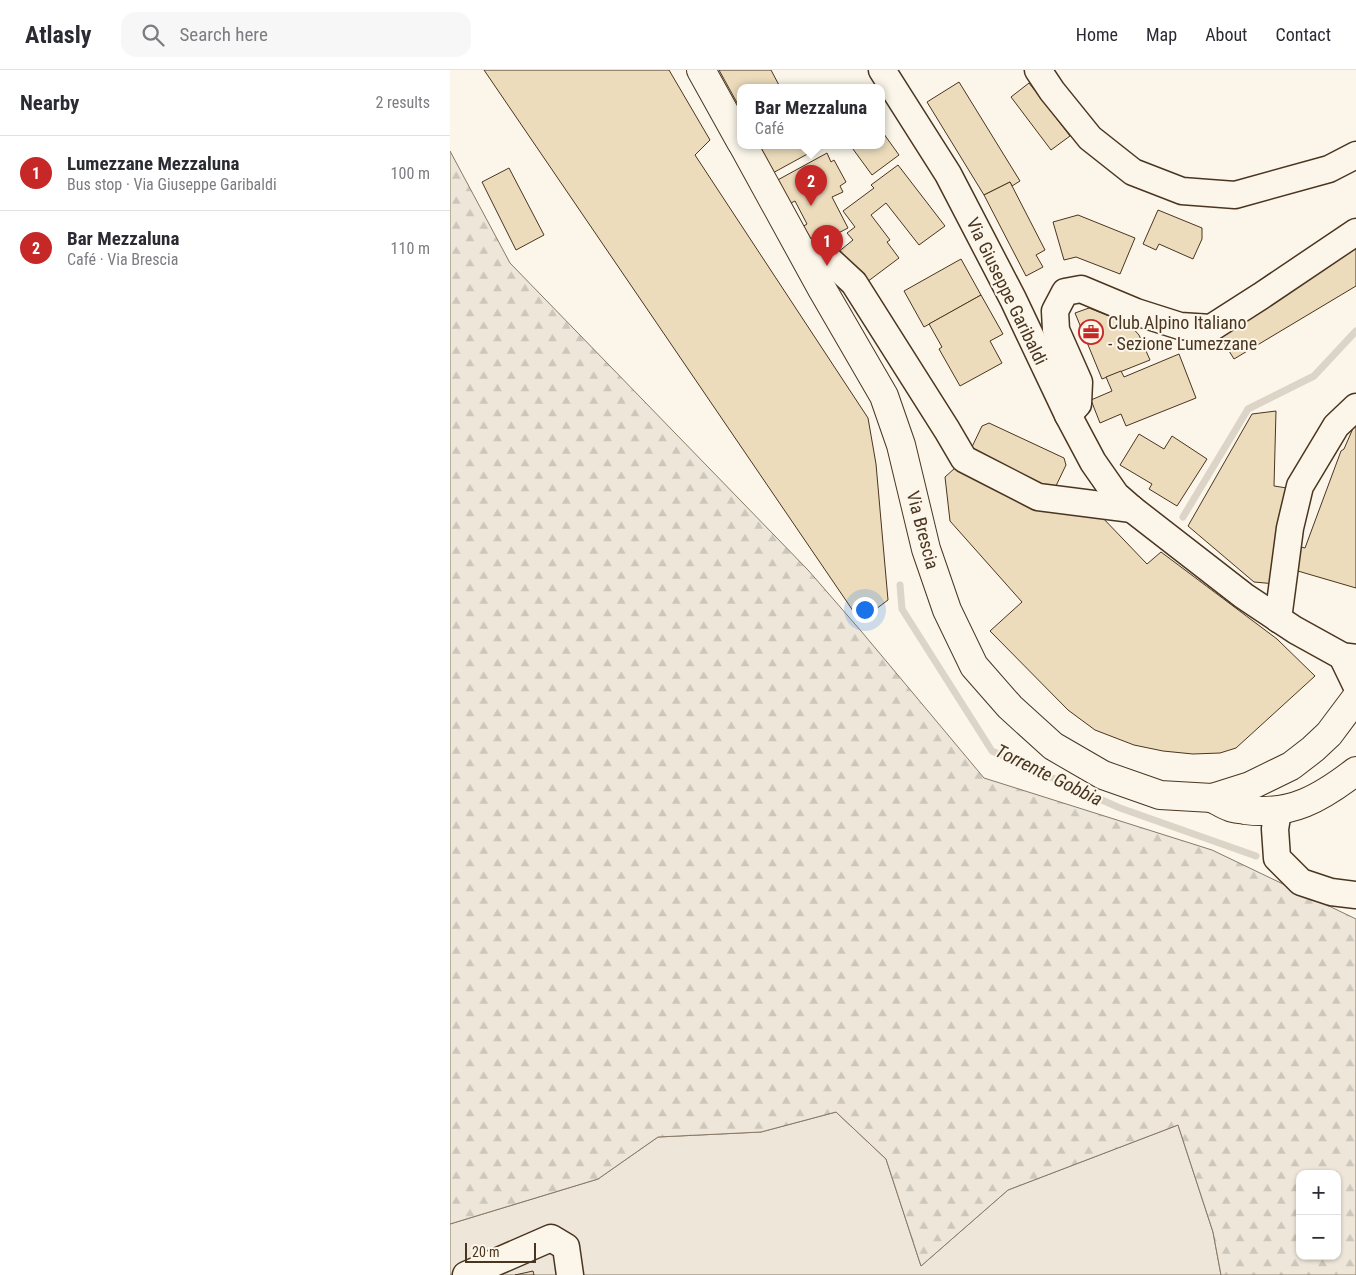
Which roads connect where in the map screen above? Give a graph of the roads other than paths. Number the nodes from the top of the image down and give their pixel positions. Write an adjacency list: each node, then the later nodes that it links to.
1 (701, 70): 4 (main road, Via Brescia)
2 (882, 70): 10 (street, Via Giuseppe Garibaldi)
3 (1038, 70): 6 (street)
4 (737, 134)
5 (745, 149): 8 (main road, Via Brescia)
6 (1356, 155)
7 (1356, 232): 10 (street)
8 (801, 250): 11 (street); 18 (main road, Via Brescia)
9 (1356, 407): 12 (street)
10 (1068, 416): 11 (street, Via Giuseppe Garibaldi)
11 (1132, 509): 12 (street, Via Giuseppe Garibaldi)
12 (1278, 619): 13 (street, Via Giuseppe Garibaldi)
13 (1349, 657): 14 (street, Via Giuseppe Garibaldi)
14 (1356, 685)
15 (1356, 698): 16 (main road, Via Brescia)
16 (1313, 749): 18 (main road, Via Brescia); 19 (main road, Via Brescia)
17 (1356, 771): 19 (main road, Via Brescia)
18 (1212, 798): 19 (main road, Via Brescia)
19 (1278, 811): 20 (street)
20 (1356, 895)
21 (466, 1275): 22 (street)
22 (570, 1275)

